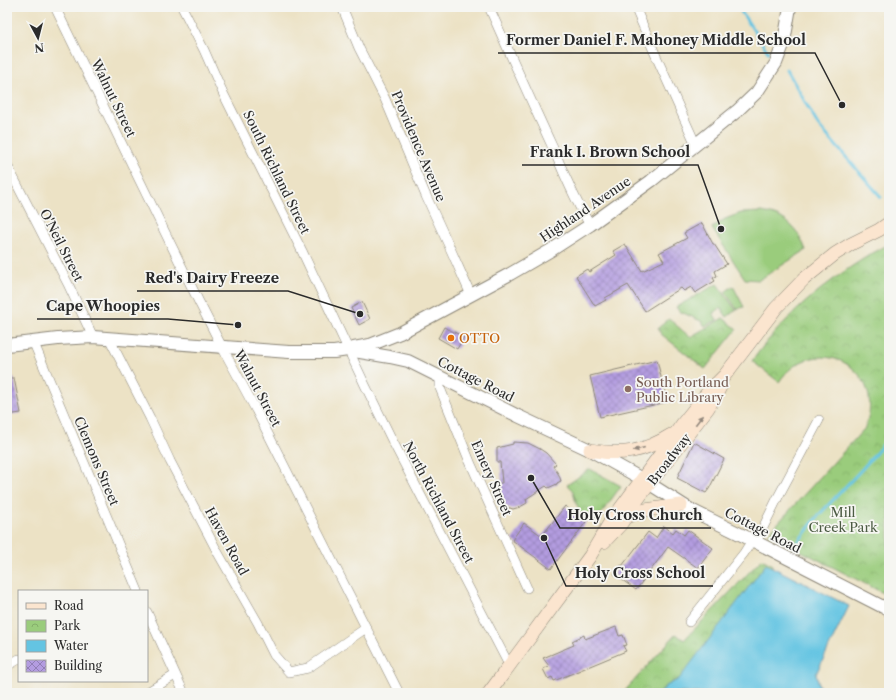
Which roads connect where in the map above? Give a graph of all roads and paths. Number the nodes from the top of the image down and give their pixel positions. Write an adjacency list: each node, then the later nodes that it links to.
1 (55, 7): 16 (street, Walnut Street)
2 (182, 7): 17 (street, South Richland Street)
3 (342, 7): 11 (street, Providence Avenue)
4 (489, 7): 9 (street)
5 (635, 7): 7 (street)
6 (790, 7): 7 (street, Highland Avenue)
7 (696, 145): 9 (street, Highland Avenue)
8 (7, 165): 12 (street, O'Neil Street)
9 (590, 225): 11 (street, Highland Avenue)
10 (886, 227): 18 (main road, Broadway)
11 (471, 295): 17 (street, Highland Avenue)
12 (93, 337): 13 (street, Cottage Road); 14 (street, Cottage Road)
13 (109, 338): 16 (street, Cottage Road); 33 (street, Haven Road)
14 (33, 341): 15 (street, Cottage Road); 29 (street, Clemons Street)
15 (7, 345)
16 (222, 347): 17 (street, Cottage Road); 33 (street, Walnut Street)
17 (348, 350): 19 (street, Cottage Road); 35 (street, North Richland Street)
18 (725, 375): 21 (main road, Broadway); 23 (main road, Broadway, one-way to 18)
19 (440, 377): 22 (street, Cottage Road); 28 (street, Emery Street)
20 (819, 420): 26 (street)
21 (675, 433): 22 (main road, one-way to 22); 23 (main road, Broadway)
22 (590, 450): 23 (street, Cottage Road)
23 (646, 482): 24 (street, Cottage Road); 25 (main road, Broadway); 27 (main road, Broadway)
24 (682, 505): 25 (main road); 26 (street, Cottage Road)
25 (626, 517): 27 (main road, Broadway)
26 (754, 541): 30 (street, Cottage Road); 32 (street)
27 (590, 556): 35 (main road, Broadway)
28 (527, 588)
29 (138, 590)
30 (889, 610)
31 (148, 614): 37 (street)
32 (689, 622)
33 (366, 628): 40 (street, Walnut Street)
34 (18, 659): 36 (street)
35 (509, 665): 41 (main road, Broadway)
36 (7, 666)
37 (175, 675): 38 (street); 39 (street)
38 (146, 693)
39 (184, 693)
40 (399, 693)
41 (489, 693)

